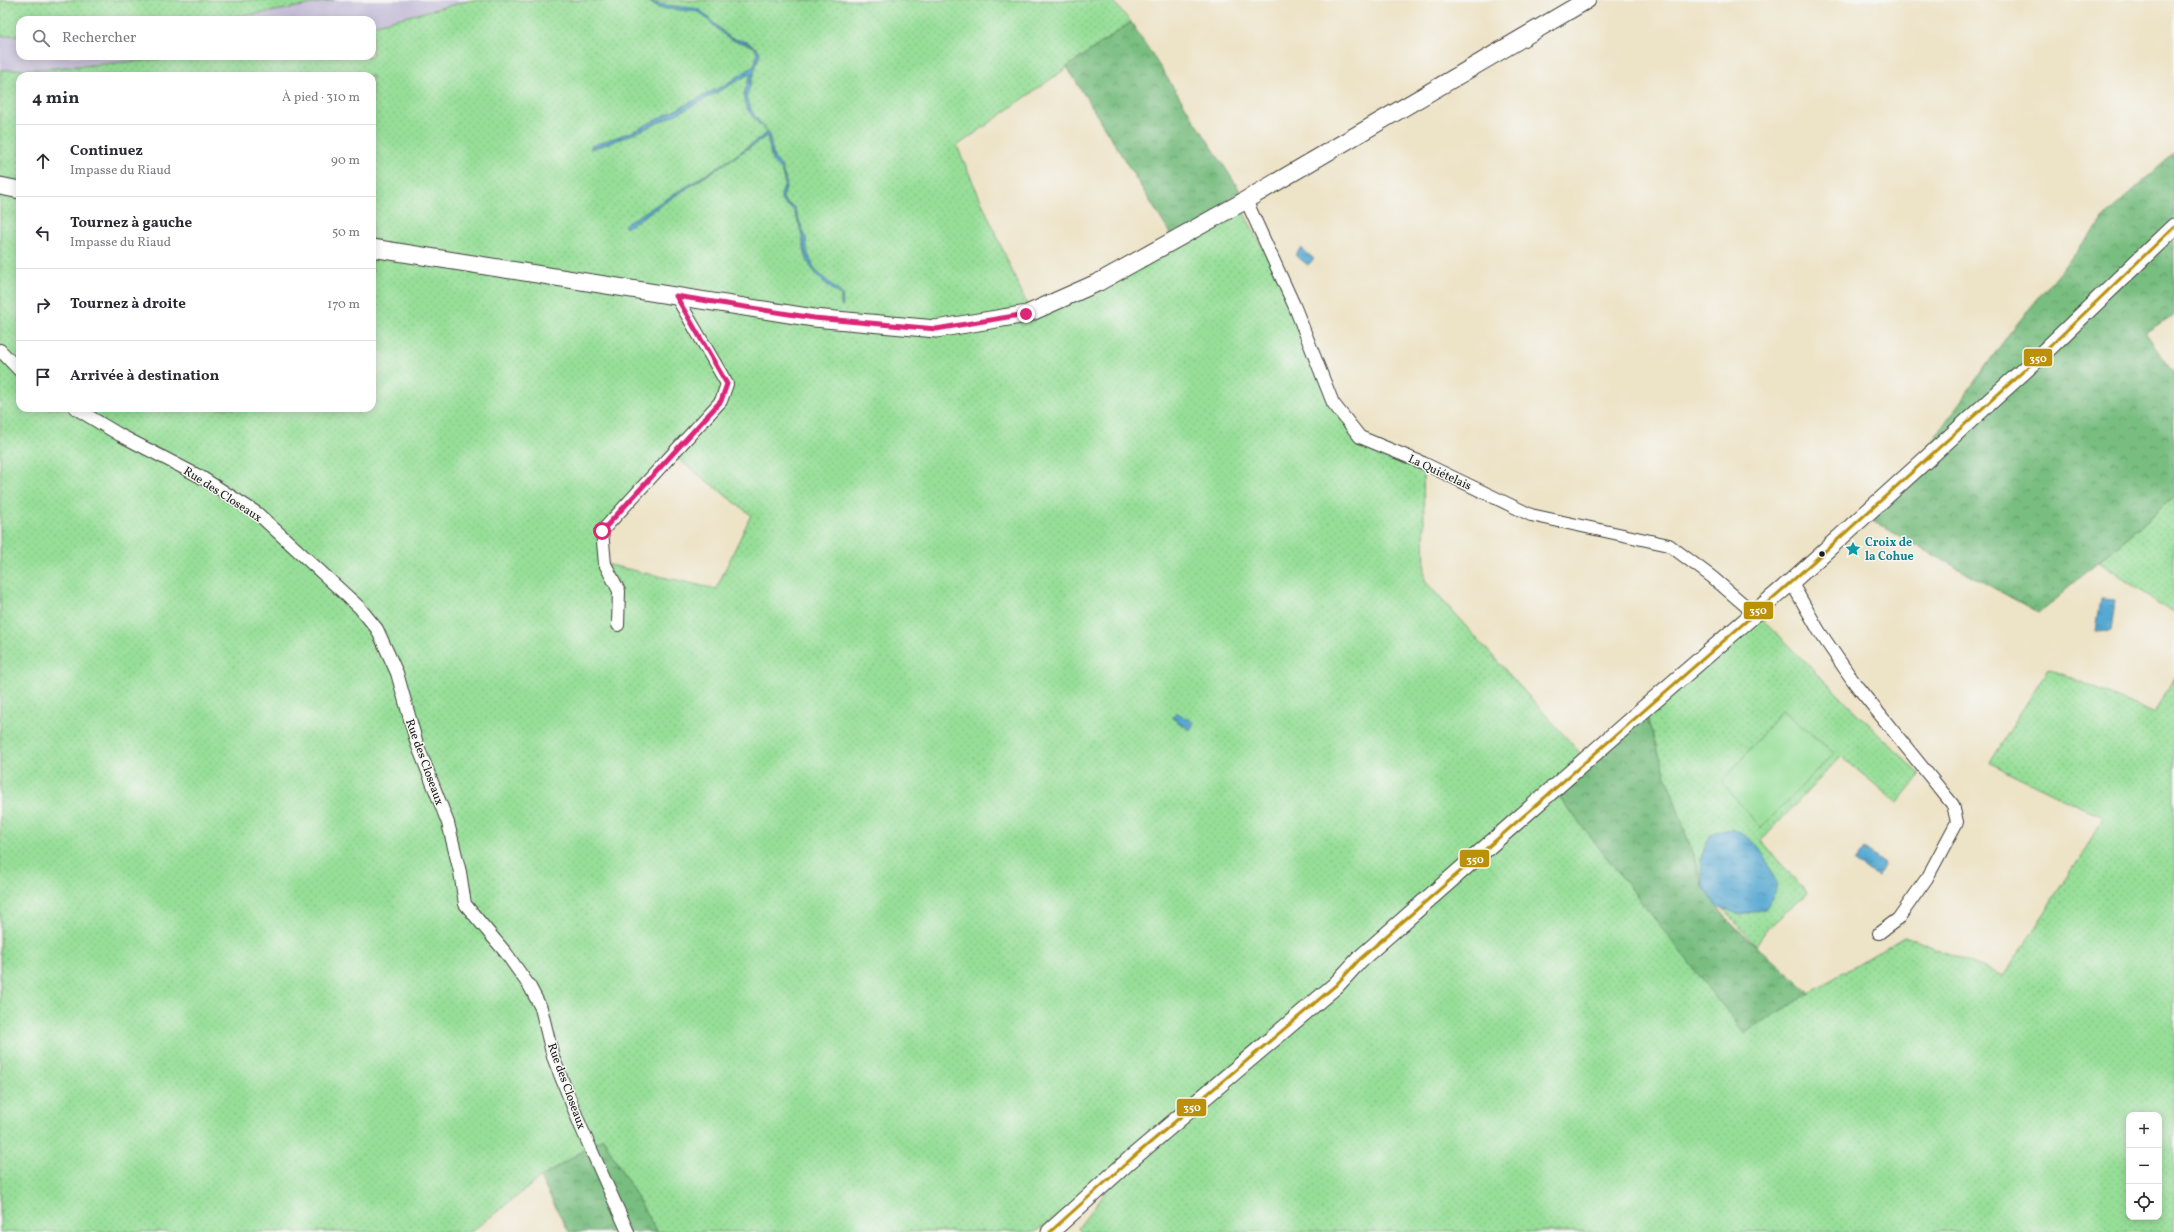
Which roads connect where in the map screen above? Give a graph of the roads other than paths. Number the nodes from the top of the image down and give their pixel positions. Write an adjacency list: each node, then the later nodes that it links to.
1 (1587, 0): 4 (main road)
2 (0, 186): 3 (main road)
3 (16, 189)
4 (1246, 200): 7 (main road); 12 (street, La Quiételais)
5 (2174, 227): 11 (main road)
6 (376, 249): 7 (main road)
7 (676, 296): 13 (street)
8 (0, 350): 9 (street)
9 (16, 367)
10 (82, 412): 15 (street, Rue des Closeaux)
11 (1791, 582): 12 (main road); 14 (street)
12 (1755, 614): 16 (main road)
13 (618, 625)
14 (1878, 933)
15 (628, 1232)
16 (1050, 1232)

